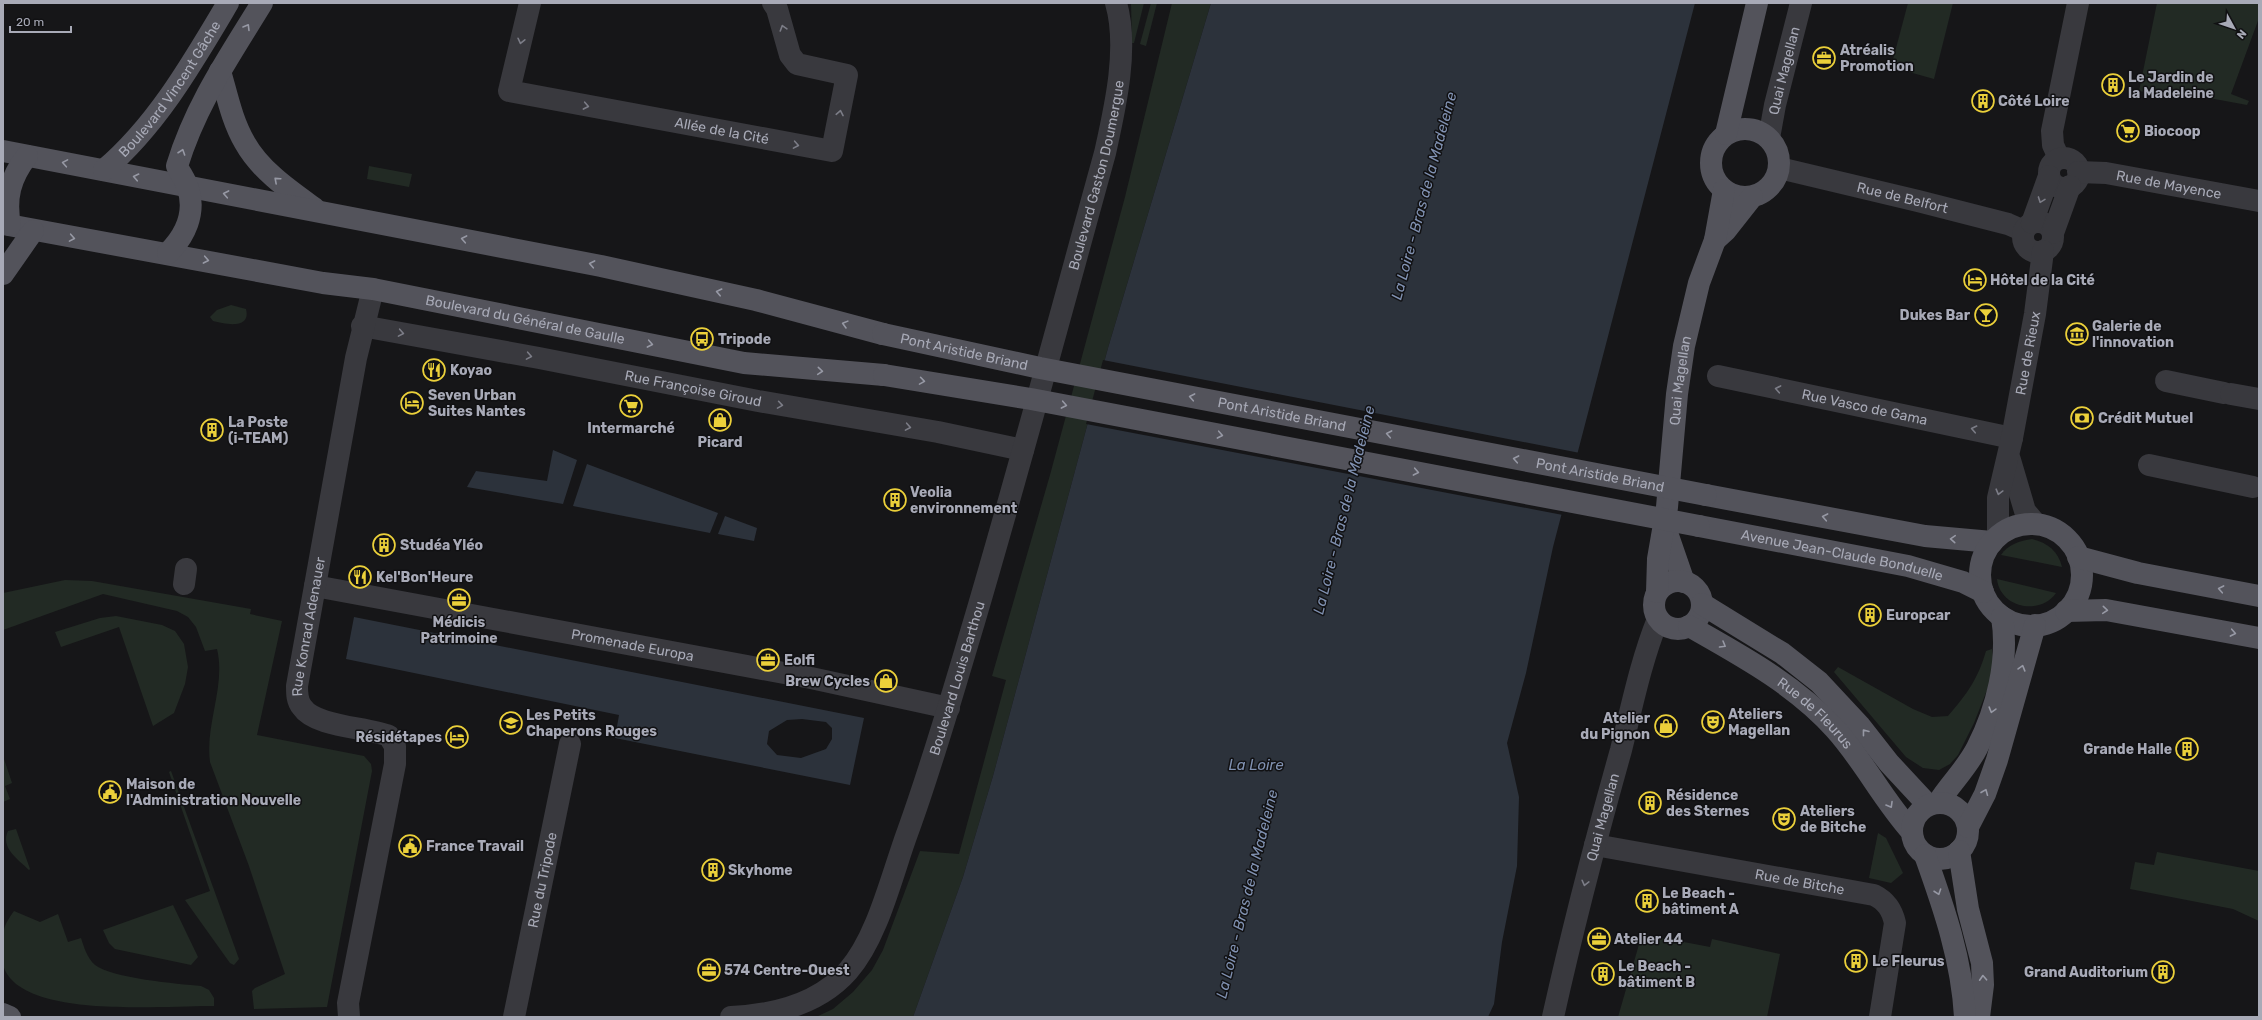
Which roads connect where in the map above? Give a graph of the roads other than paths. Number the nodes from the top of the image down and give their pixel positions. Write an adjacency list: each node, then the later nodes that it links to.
1 (228, 3): 16 (main road, Boulevard Vincent Gâche)
2 (262, 3): 9 (main road, Boulevard Vincent Gâche, one-way to 2)
3 (530, 3): 4 (street, Allée de la Cité, one-way to 4)
4 (773, 3)
5 (1116, 3): 32 (street, Boulevard Gaston Doumergue)
6 (1757, 3): 10 (main road)
7 (1801, 3): 11 (street, Quai Magellan)
8 (2078, 3): 14 (street)
9 (220, 71): 18 (main road, Boulevard Vincent Gâche, one-way to 9); 22 (main road, one-way to 9)
10 (1726, 134): 11 (main road); 19 (main road)
11 (1769, 138): 15 (main road)
12 (3, 151): 13 (main road)
13 (27, 156): 16 (main road, one-way to 13); 23 (main road)
14 (2054, 167): 17 (street, Rue de Mayence); 24 (street, one-way to 24)
15 (1779, 168): 20 (main road); 24 (street, Rue de Belfort)
16 (104, 170): 18 (main road, one-way to 16)
17 (2074, 179): 21 (street, Rue de Mayence); 27 (street, Rue de Rieux)
18 (188, 187): 22 (main road, one-way to 18); 28 (main road)
19 (1724, 190): 20 (main road); 26 (main road, Quai Magellan)
20 (1752, 197): 26 (main road, Quai Magellan)
21 (2259, 201)
22 (319, 212): 43 (main road, Pont Aristide Briand, one-way to 22, bridge)
23 (6, 224): 25 (main road, Boulevard du Général de Gaulle)
24 (2028, 227): 27 (street)
25 (33, 230): 28 (main road, Boulevard du Général de Gaulle, one-way to 28); 29 (main road)
26 (1714, 240): 41 (main road, Quai Magellan)
27 (2048, 242): 36 (street, Rue de Rieux)
28 (168, 253): 30 (main road, Boulevard du Général de Gaulle, one-way to 30)
29 (3, 274)
30 (373, 290): 31 (street, Rue Konrad Adenauer); 42 (main road, Boulevard du Général de Gaulle, one-way to 42, bridge)
31 (362, 326): 37 (street, Rue Françoise Giroud, one-way to 37); 46 (street, Rue Konrad Adenauer)
32 (1052, 346): 37 (street, Boulevard Louis Barthou)
33 (1718, 376): 36 (street, Rue Vasco de Gama, one-way to 33)
34 (2166, 381): 35 (street)
35 (2259, 399)
36 (2010, 446): 40 (street, Rue de Rieux); 43 (street, Rue de Rieux, one-way to 43)
37 (1023, 450): 59 (street, Boulevard Louis Barthou)
38 (2148, 465): 39 (street)
39 (2254, 487)
40 (2036, 524): 43 (main road); 44 (main road)
41 (1664, 525): 45 (main road, Quai Magellan); 47 (main road, Quai Magellan)
42 (1699, 526): 48 (main road, Avenue Jean-Claude Bonduelle)
43 (1995, 539): 48 (main road)
44 (2078, 557): 49 (main road, one-way to 44); 51 (main road)
45 (1684, 582): 47 (main road); 50 (main road)
46 (315, 586): 59 (street, Promenade Europa); 69 (street, Rue Konrad Adenauer)
47 (1658, 592): 53 (main road)
48 (1983, 592): 52 (main road)
49 (2259, 596)
50 (1702, 604): 55 (main road); 57 (main road, Rue de Fleurus)
51 (2066, 611): 54 (main road); 56 (main road, one-way to 56)
52 (2002, 617): 54 (main road); 61 (main road, one-way to 61)
53 (1658, 619): 55 (main road); 64 (street, Quai Magellan)
54 (2035, 625): 62 (main road, one-way to 54)
55 (1689, 626): 58 (main road, Rue de Fleurus, one-way to 58)
56 (2259, 638)
57 (1782, 653): 58 (main road); 61 (main road, Rue de Fleurus, one-way to 57)
58 (1766, 672): 63 (main road, Rue de Fleurus, one-way to 63)
59 (948, 708): 71 (street, Boulevard Louis Barthou)
60 (570, 744): 70 (street, Rue du Tripode)
61 (1933, 804): 62 (main road); 63 (main road)
62 (1968, 827): 65 (main road)
63 (1912, 832): 66 (main road)
64 (1595, 845): 72 (street, Quai Magellan, one-way to 72); 73 (street, Rue de Bitche)
65 (1959, 851): 66 (main road); 75 (main road, one-way to 65)
66 (1925, 855): 74 (main road, one-way to 74)
67 (3, 1014): 68 (main road)
68 (11, 1017)
69 (349, 1017)
70 (514, 1017)
71 (731, 1017)
72 (1553, 1017)
73 (1880, 1017)
74 (1965, 1017)
75 (1979, 1017)

